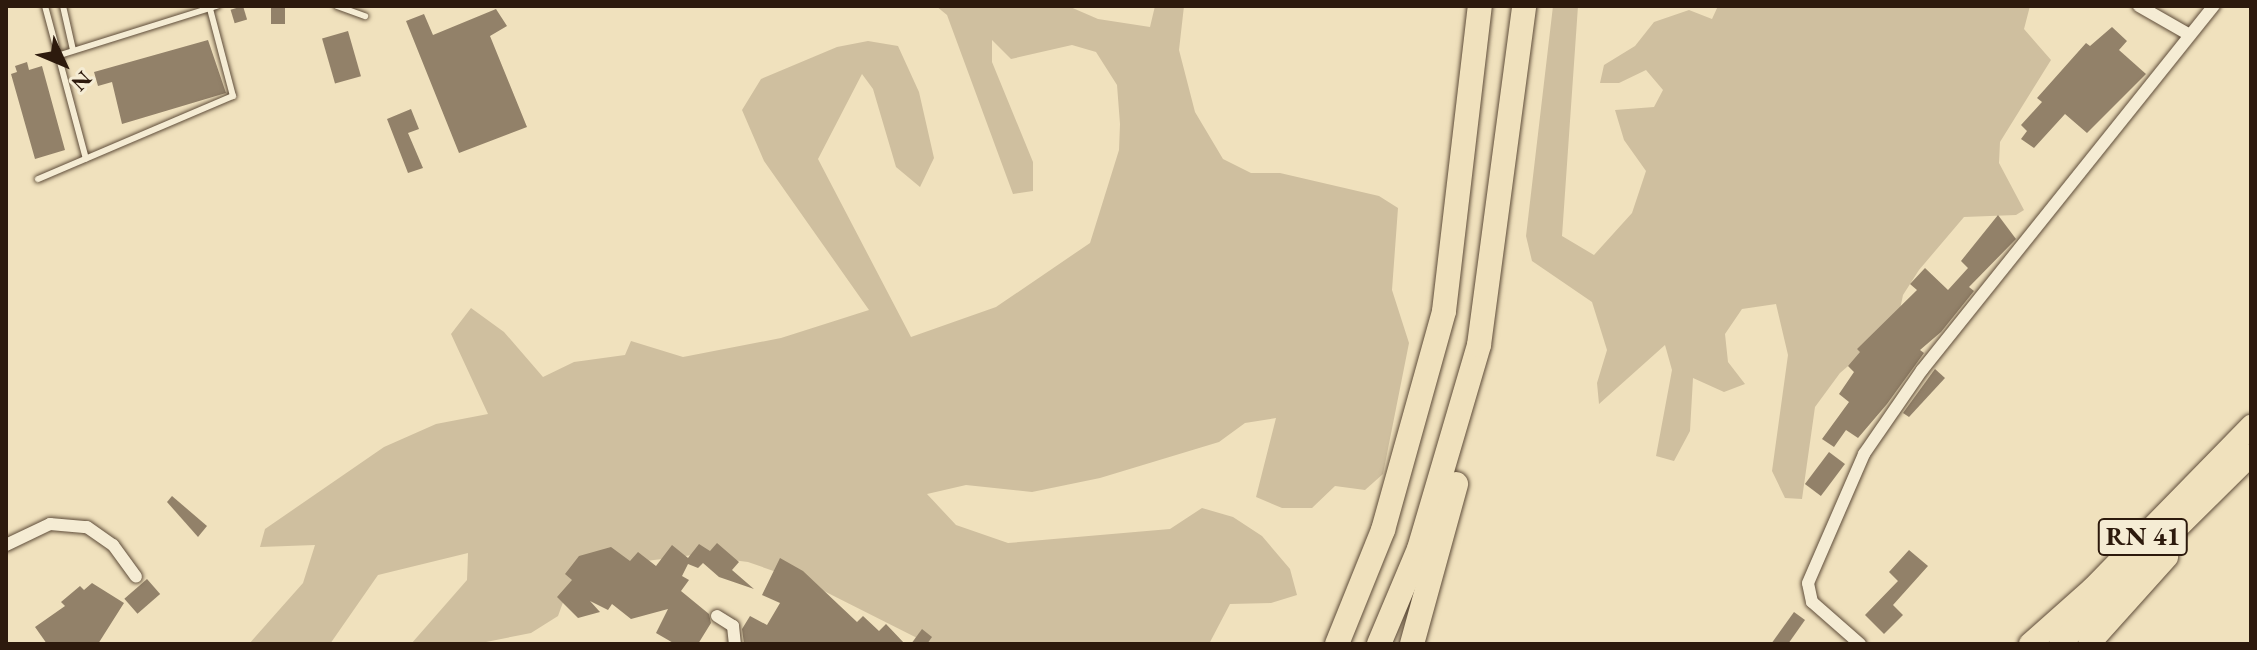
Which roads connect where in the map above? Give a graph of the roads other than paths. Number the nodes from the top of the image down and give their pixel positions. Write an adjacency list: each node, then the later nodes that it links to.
1 (45, 6): 12 (lane)
2 (63, 6): 11 (lane)
3 (337, 6): 9 (lane)
4 (1480, 6): 23 (highway)
5 (1524, 6): 15 (highway)
6 (2139, 6): 10 (street)
7 (2214, 6): 10 (street)
8 (214, 8): 11 (lane); 13 (lane)
9 (365, 16)
10 (2188, 34): 26 (street)
11 (73, 50): 12 (lane)
12 (57, 56): 13 (lane)
13 (86, 159): 14 (lane)
14 (38, 179)
15 (1479, 345): 24 (highway); 25 (highway)
16 (2251, 426): 27 (highway, RN 41)
17 (2251, 455): 18 (highway, RN 41)
18 (2217, 488): 28 (highway); 29 (highway, RN 41)
19 (6, 545): 20 (street)
20 (136, 577)
21 (717, 616): 22 (street)
22 (735, 644)
23 (1337, 644)
24 (1379, 644)
25 (1412, 644)
26 (1860, 644)
27 (2030, 644)
28 (2060, 644)
29 (2089, 644)

